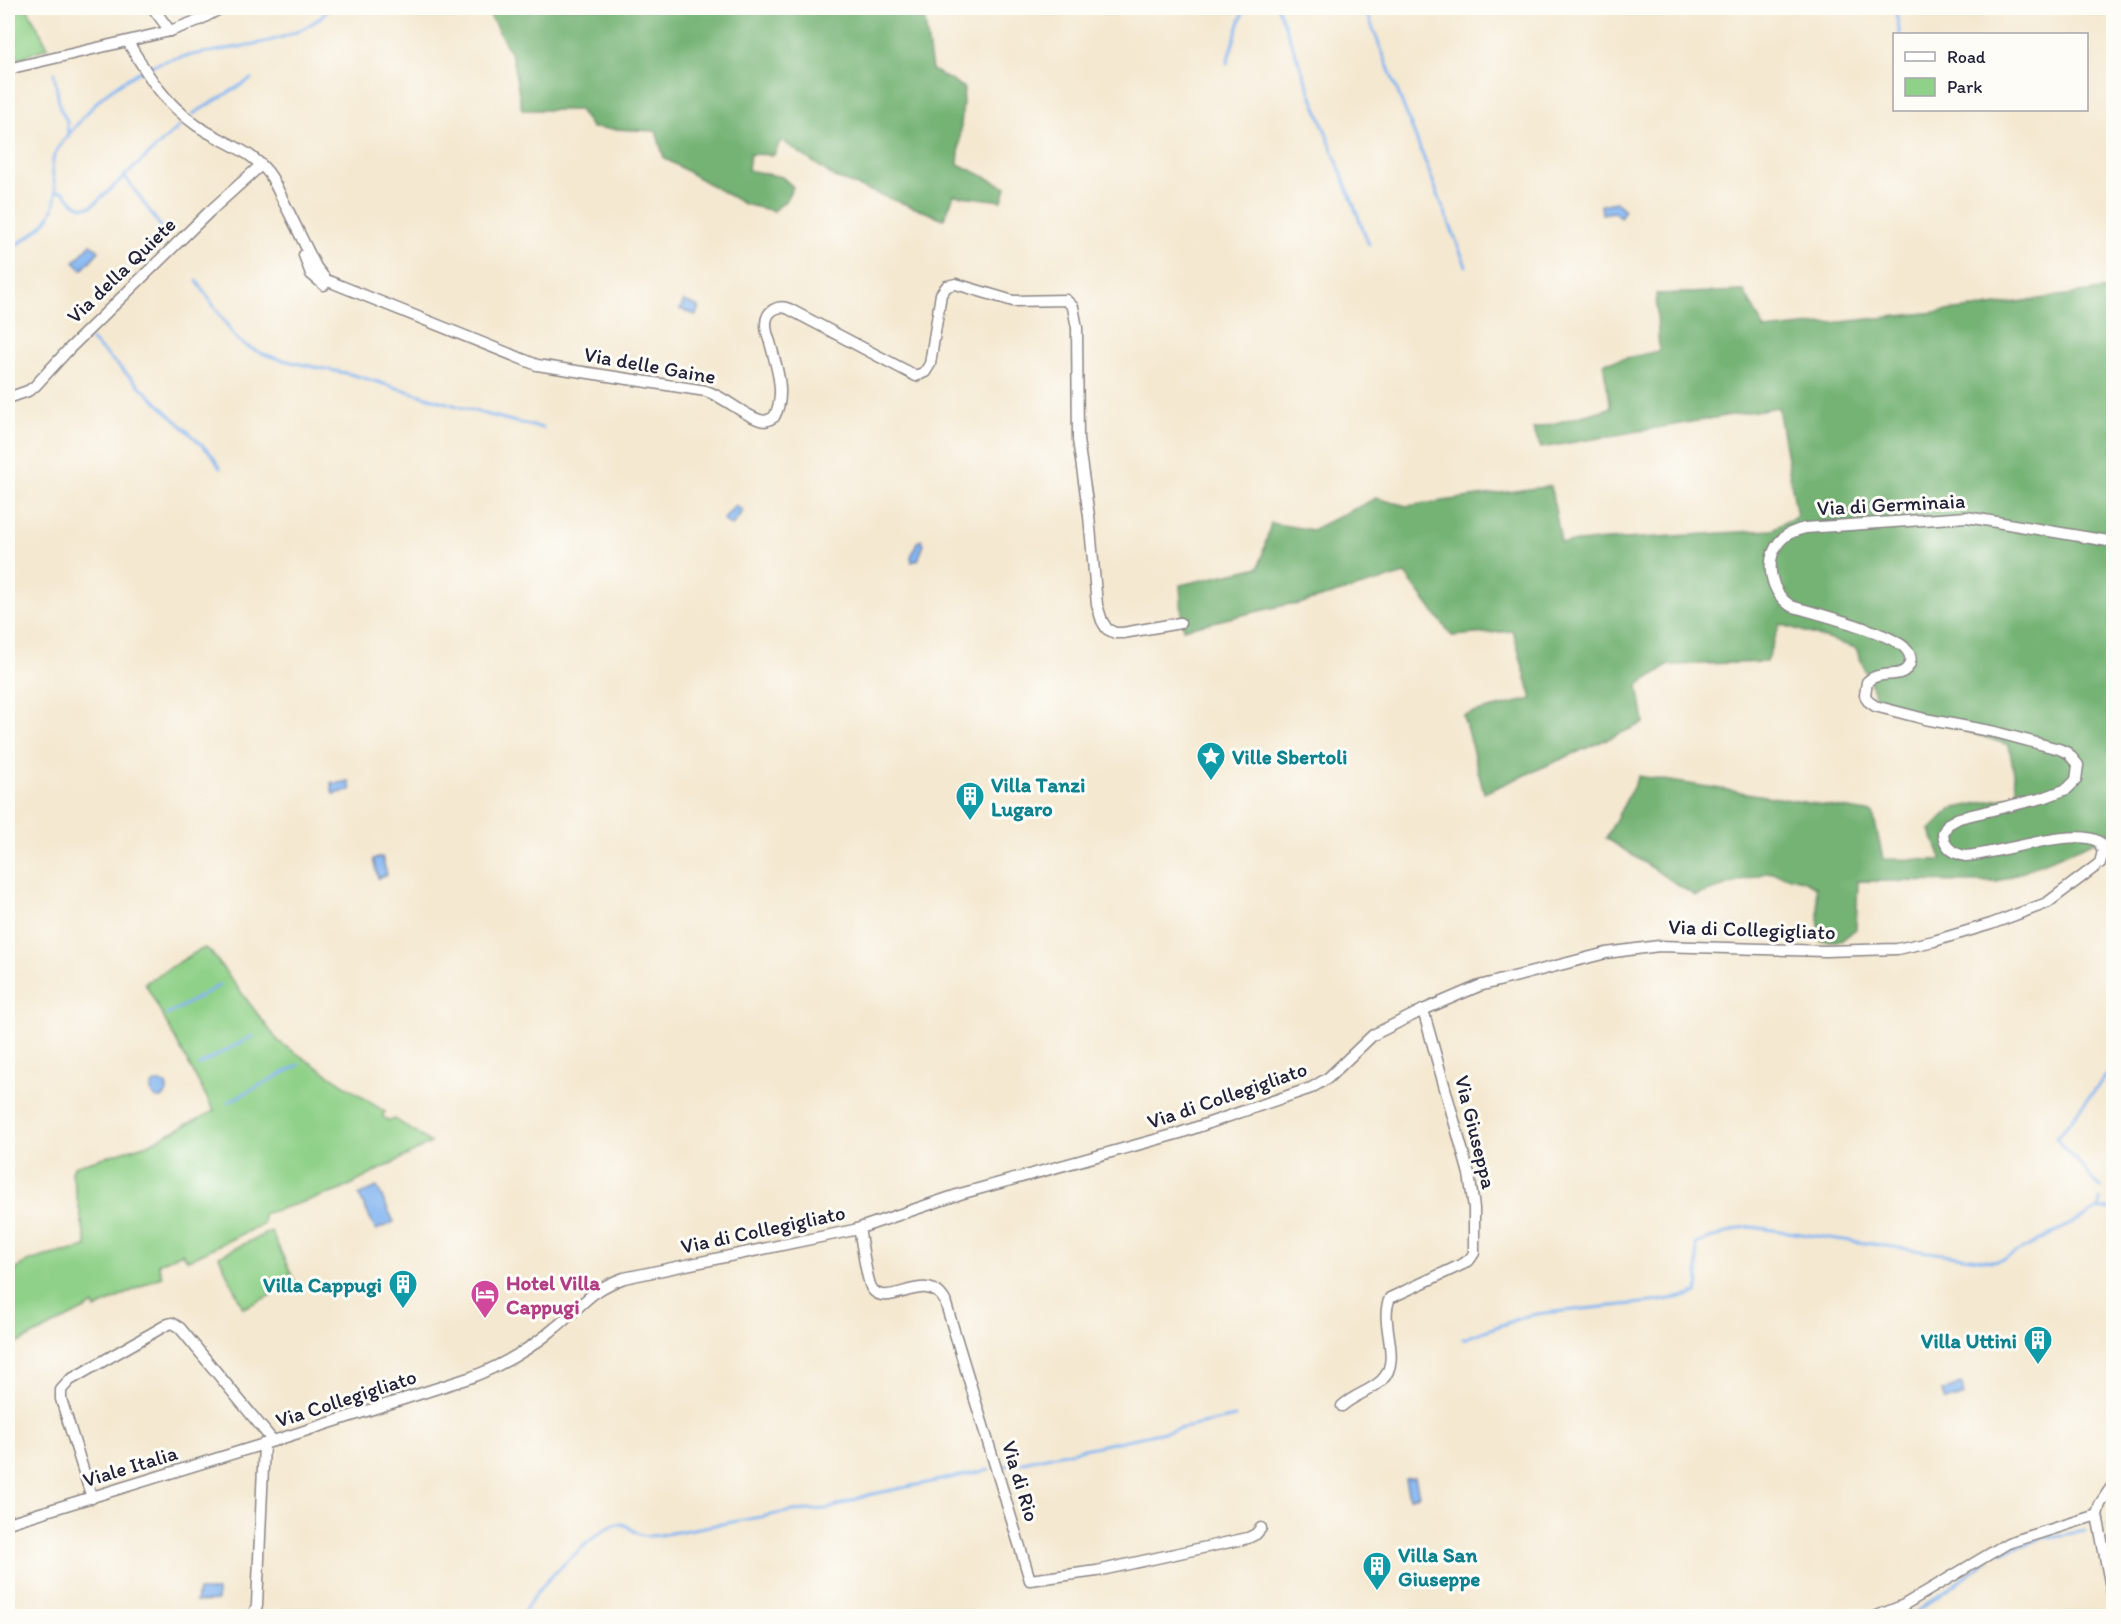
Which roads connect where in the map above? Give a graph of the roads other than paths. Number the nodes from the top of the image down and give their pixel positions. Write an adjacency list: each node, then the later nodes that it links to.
1 (153, 8): 3 (street)
2 (221, 8): 3 (street)
3 (170, 31): 4 (street)
4 (128, 42): 5 (street); 6 (street, Via delle Gaine)
5 (8, 70)
6 (261, 165): 7 (street, Via della Quiete); 10 (street, Via delle Gaine)
7 (8, 398)
8 (1780, 540): 9 (street, Via di Germinaia); 11 (street, Via di Collegigliato)
9 (2114, 542)
10 (1180, 623)
11 (1423, 1010): 12 (street, Via di Collegigliato); 14 (street, Via Giuseppa)
12 (860, 1228): 13 (street, Via di Collegigliato); 20 (street, Via di Rio)
13 (585, 1299): 15 (street, Via Collegigliato)
14 (1342, 1406)
15 (268, 1443): 17 (street, Viale Italia); 17 (street); 22 (street, Via Collegigliato)
16 (2114, 1483): 18 (street)
17 (92, 1498): 19 (street, Viale Italia)
18 (2097, 1515): 21 (street); 23 (street)
19 (8, 1523)
20 (1261, 1528)
21 (2114, 1603)
22 (253, 1617)
23 (1877, 1617)

